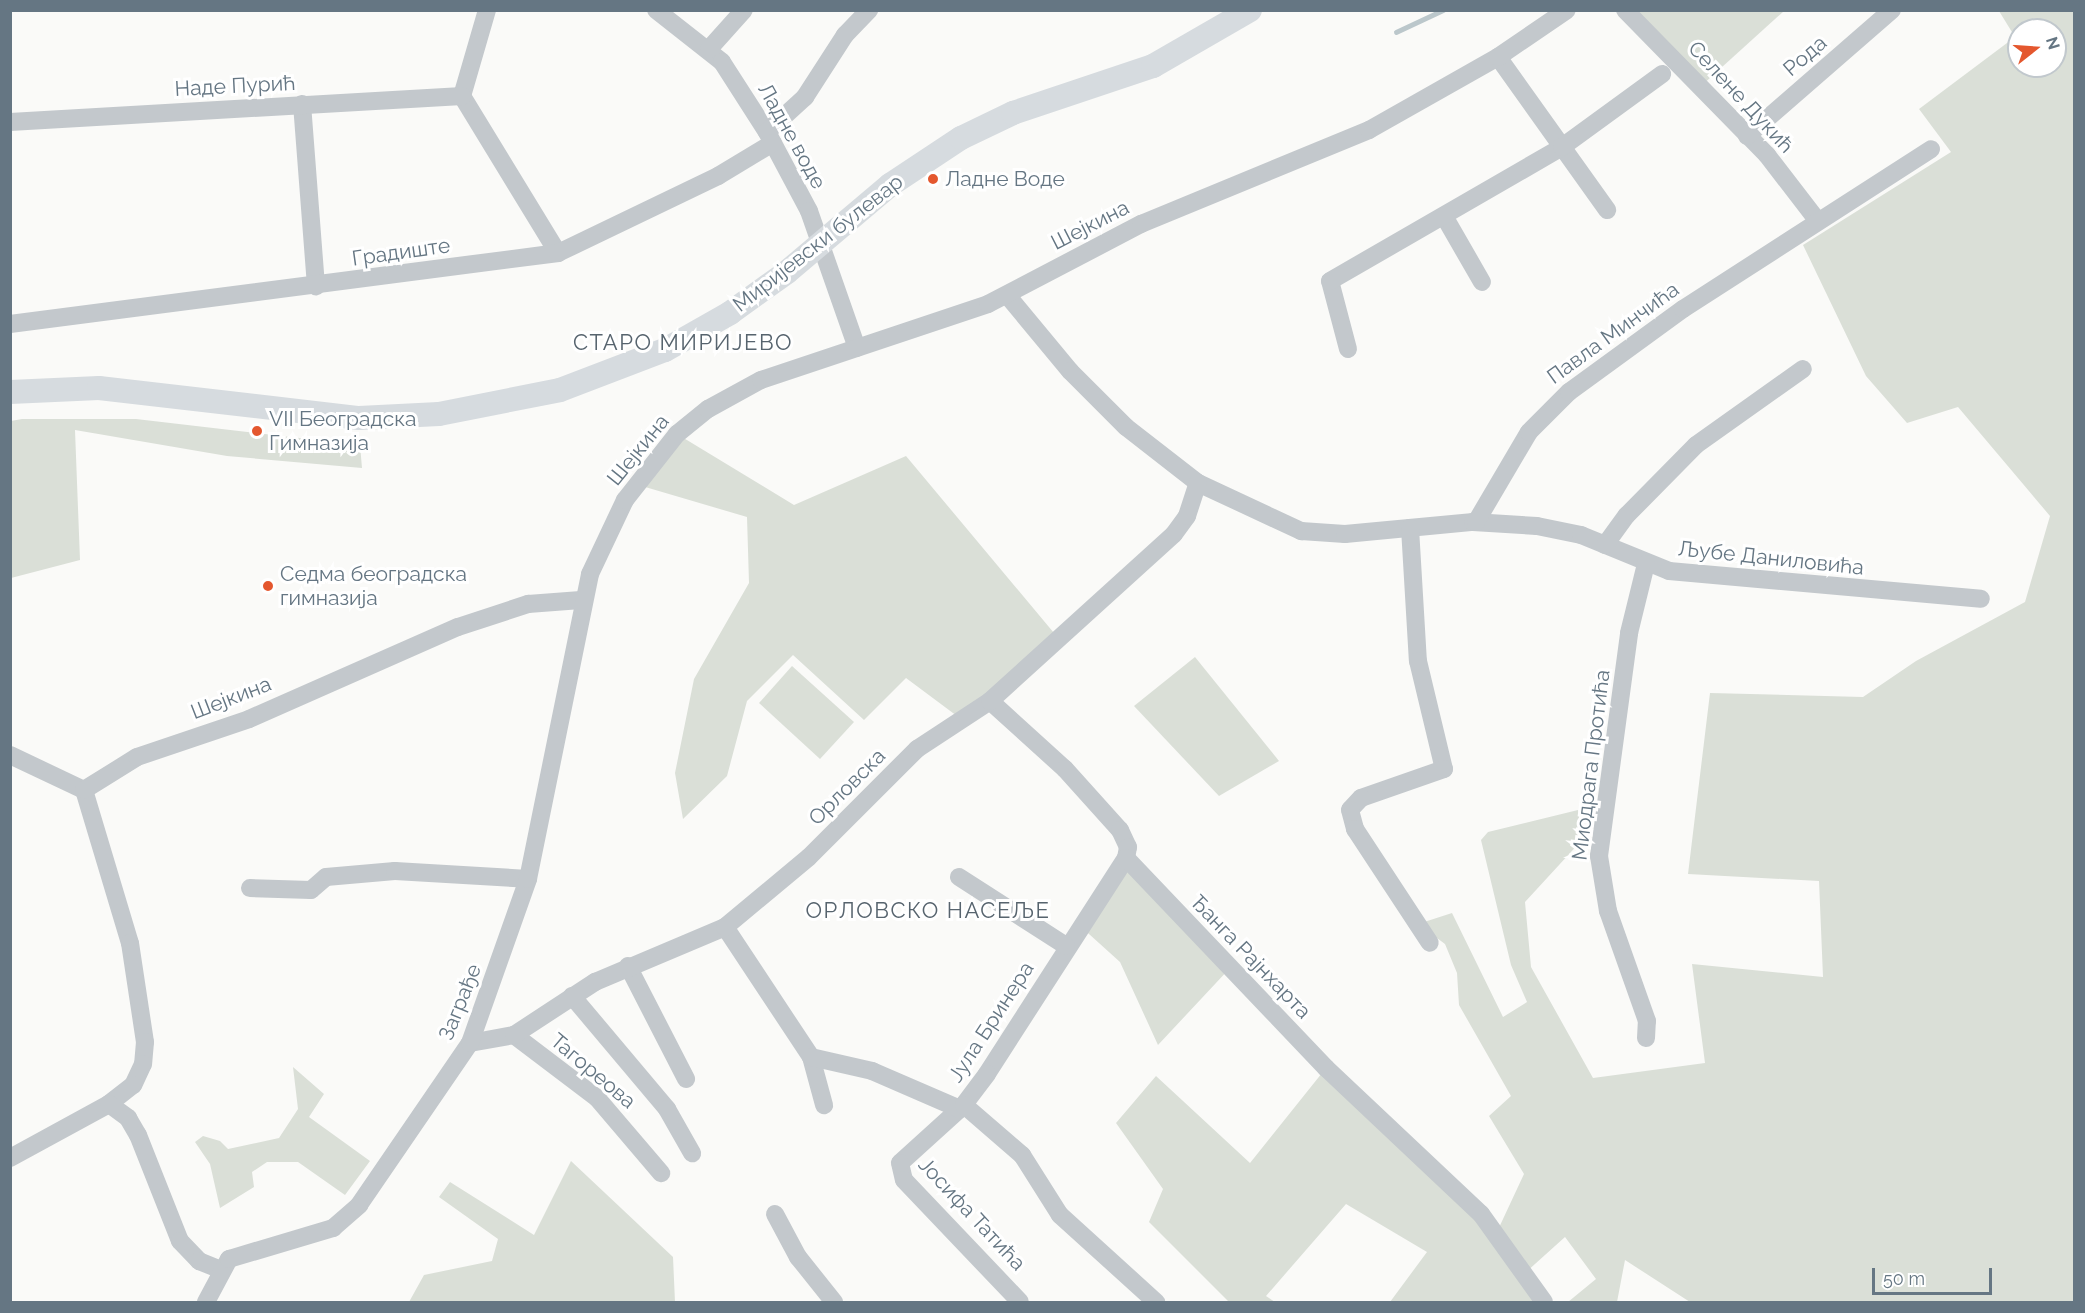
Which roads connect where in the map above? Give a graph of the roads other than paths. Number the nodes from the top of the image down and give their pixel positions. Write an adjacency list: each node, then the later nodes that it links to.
1 (487, 10): 12 (street)
2 (656, 10): 9 (street, Ладне воде)
3 (744, 10): 9 (street)
4 (870, 10): 16 (street, Градиште)
5 (1250, 10): 22 (main road, Миријевски булевар)
6 (1567, 10): 10 (street, Шејкина)
7 (1625, 10): 15 (street, Селене Дукић)
8 (1892, 10): 15 (street, Рода)
9 (709, 49): 16 (street, Ладне воде)
10 (1498, 57): 17 (street); 26 (street, Шејкина)
11 (1662, 74): 17 (street)
12 (462, 96): 13 (street, Наде Пурић); 23 (street)
13 (302, 104): 14 (street, Наде Пурић); 25 (street)
14 (10, 122)
15 (1747, 136): 21 (street, Селене Дукић)
16 (770, 138): 22 (street, Ладне воде); 23 (street, Градиште)
17 (1562, 147): 19 (street); 20 (street)
18 (1930, 149): 21 (street, Павла Минчића)
19 (1607, 210)
20 (1444, 216): 24 (street); 29 (street)
21 (1817, 220): 33 (street, Павла Минчића)
22 (821, 243): 28 (street, Ладне воде); 31 (main road, Миријевски булевар)
23 (558, 253): 25 (street, Градиште)
24 (1482, 282)
25 (316, 286): 27 (street, Градиште)
26 (1007, 295): 28 (street, Шејкина); 32 (street, Љубе Даниловића)
27 (10, 324)
28 (856, 348): 37 (street, Шејкина)
29 (1348, 349)
30 (1803, 369): 35 (street)
31 (10, 392)
32 (1198, 483): 34 (street, Љубе Даниловића); 39 (street, Орловска)
33 (1476, 522): 34 (street, Љубе Даниловића); 35 (street, Љубе Даниловића)
34 (1410, 528): 47 (street)
35 (1605, 545): 36 (street, Љубе Даниловића)
36 (1646, 564): 38 (street, Љубе Даниловића); 52 (street, Миодрага Протића)
37 (581, 600): 41 (street, Шејкина); 44 (street, Заграђе)
38 (1981, 600)
39 (990, 701): 42 (street); 46 (street, Орловска)
40 (10, 755): 41 (street)
41 (84, 790): 56 (street)
42 (1126, 858): 48 (street, Јула Бринера); 68 (street, Ђанга Рајнхарта)
43 (959, 877): 48 (street)
44 (528, 879): 45 (street); 53 (street, Заграђе)
45 (250, 888)
46 (725, 927): 49 (street, Орловска); 54 (street)
47 (1430, 943)
48 (1066, 946): 58 (street, Јула Бринера)
49 (628, 966): 50 (street, Орловска); 55 (street)
50 (572, 996): 51 (street, Орловска); 59 (street)
51 (514, 1035): 53 (street, Орловска); 61 (street, Тагореова)
52 (1646, 1038)
53 (470, 1042): 63 (street, Заграђе)
54 (811, 1057): 57 (street); 58 (street, Јула Бринера)
55 (686, 1080)
56 (109, 1104): 60 (street); 63 (street)
57 (824, 1105)
58 (962, 1107): 66 (street, Јосифа Татића); 67 (street)
59 (692, 1153)
60 (10, 1158)
61 (661, 1173)
62 (775, 1214): 65 (street)
63 (220, 1270): 64 (street)
64 (206, 1302)
65 (834, 1302)
66 (1020, 1302)
67 (1156, 1302)
68 (1544, 1302)

